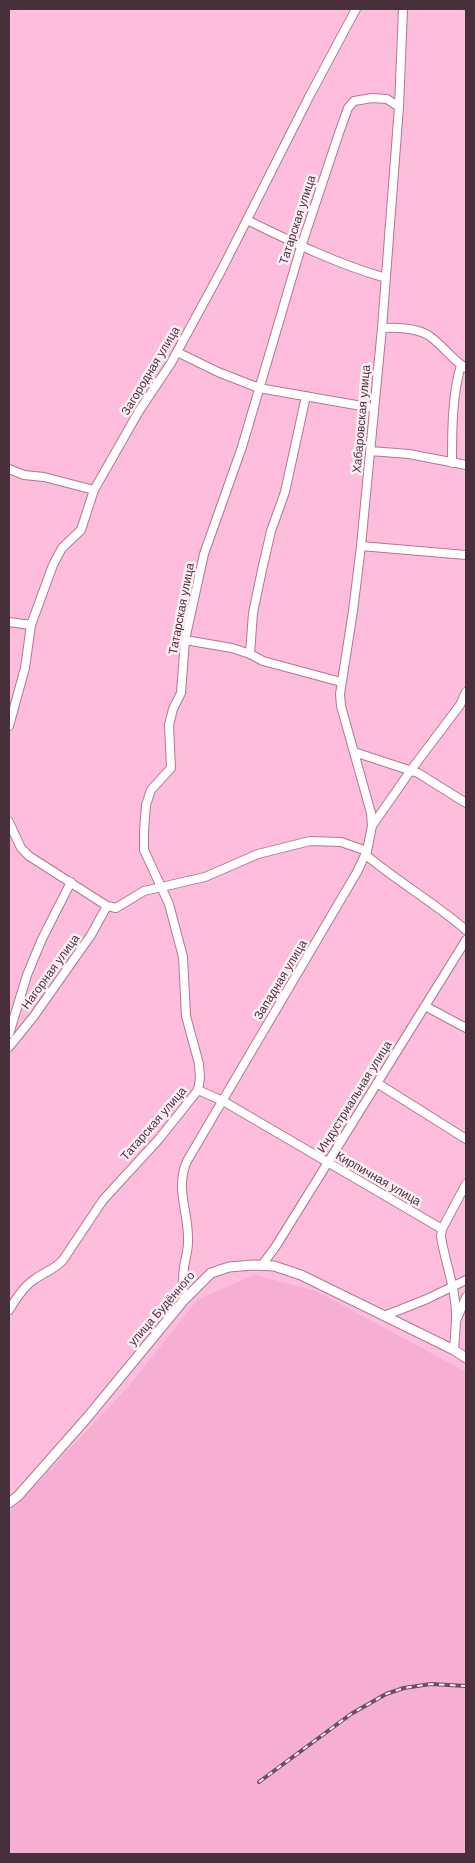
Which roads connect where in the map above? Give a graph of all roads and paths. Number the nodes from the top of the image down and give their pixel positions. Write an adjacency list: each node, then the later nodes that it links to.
1 (356, 9): 4 (street, Загородная улица)
2 (403, 9): 3 (street, Хабаровская улица)
3 (399, 107): 5 (street, Татарская улица); 6 (street, Хабаровская улица)
4 (247, 220): 5 (street); 8 (street, Загородная улица)
5 (301, 247): 6 (street); 10 (street, Татарская улица)
6 (386, 278): 7 (street, Хабаровская улица)
7 (382, 328): 9 (street); 12 (street, Хабаровская улица)
8 (177, 352): 10 (street); 17 (street, Загородная улица)
9 (464, 366): 14 (street)
10 (259, 388): 11 (street); 22 (street, Татарская улица)
11 (306, 396): 12 (street); 23 (street)
12 (373, 408): 13 (street, Хабаровская улица)
13 (370, 451): 14 (street); 18 (street, Хабаровская улица)
14 (452, 463): 15 (street)
15 (466, 466)
16 (9, 469): 17 (street)
17 (94, 490): 21 (street, Загородная улица)
18 (361, 546): 19 (street); 24 (street, Хабаровская улица)
19 (466, 555)
20 (9, 622): 21 (street)
21 (31, 625): 26 (street, Загородная улица)
22 (185, 640): 23 (street); 34 (street, Татарская улица)
23 (250, 654): 24 (street)
24 (341, 682): 27 (street, Хабаровская улица)
25 (466, 692): 28 (street, Западная улица)
26 (9, 726)
27 (354, 752): 28 (street); 31 (street, Хабаровская улица)
28 (411, 770): 29 (street); 31 (street, Западная улица)
29 (466, 803)
30 (9, 822): 33 (street)
31 (372, 826): 32 (street, Западная улица)
32 (366, 853): 34 (street); 36 (street); 44 (street, Западная улица)
33 (70, 882): 35 (street); 40 (street)
34 (161, 887): 35 (street); 43 (street, Татарская улица)
35 (107, 906): 41 (street, Нагорная улица)
36 (466, 930)
37 (466, 940): 38 (street, Индустриальная улица)
38 (425, 1006): 39 (street); 42 (street, Индустриальная улица)
39 (466, 1028)
40 (9, 1034)
41 (10, 1044)
42 (377, 1083): 45 (street); 46 (street, Индустриальная улица)
43 (198, 1090): 44 (street, Кирпичная улица); 54 (street, Татарская улица)
44 (223, 1101): 46 (street, Кирпичная улица); 53 (street, Западная улица)
45 (466, 1139)
46 (327, 1163): 48 (street, Кирпичная улица); 49 (street, Индустриальная улица)
47 (466, 1184): 48 (street)
48 (442, 1229): 51 (street)
49 (262, 1265): 53 (street, улица Будённого); 55 (street, улица Будённого)
50 (466, 1280): 51 (street)
51 (454, 1286): 55 (street); 56 (street)
52 (466, 1297): 56 (street)
53 (184, 1300): 59 (street, улица Будённого)
54 (9, 1310)
55 (384, 1316): 57 (street, улица Будённого)
56 (456, 1321): 57 (street)
57 (454, 1350): 58 (street, улица Будённого)
58 (466, 1358)
59 (9, 1503)

